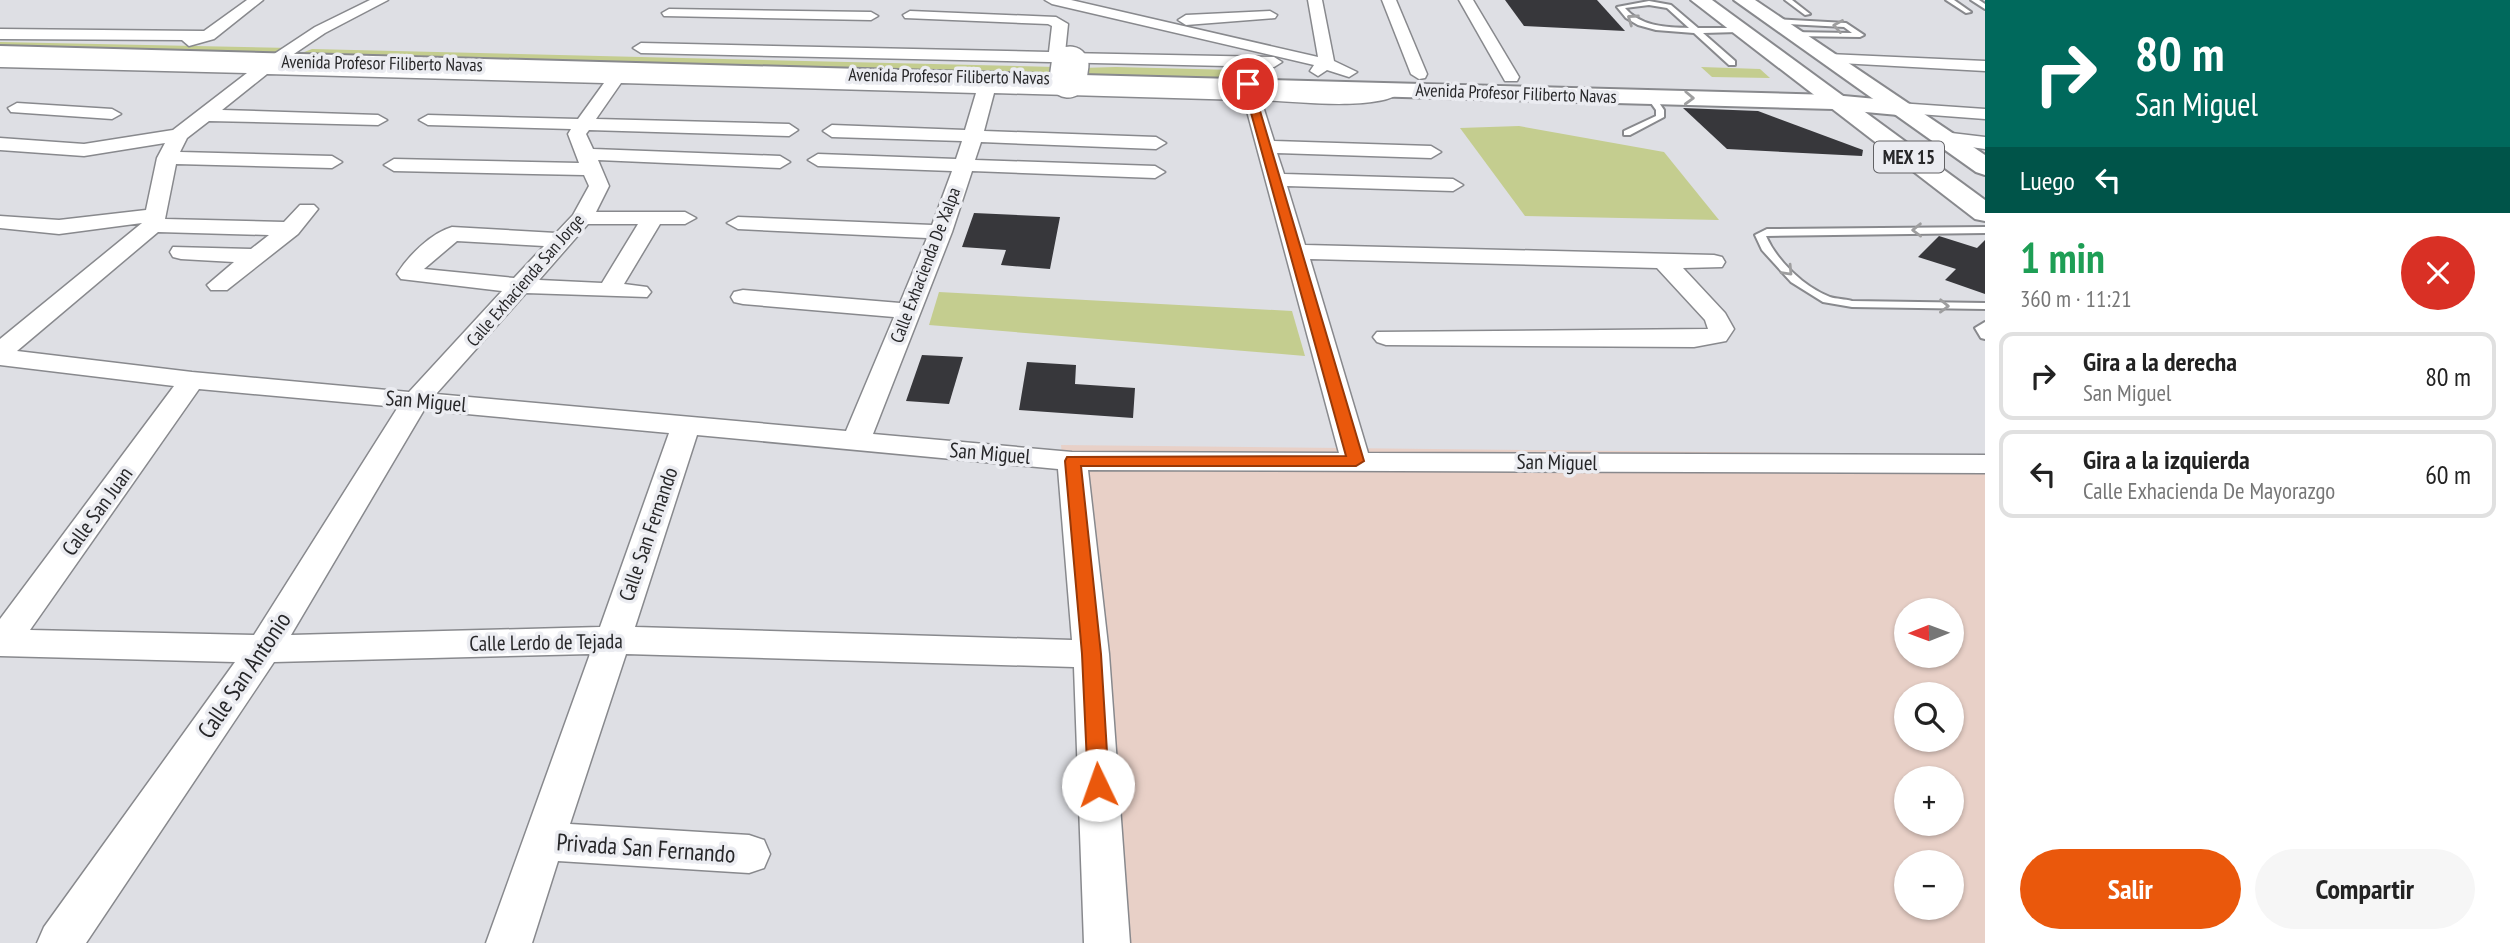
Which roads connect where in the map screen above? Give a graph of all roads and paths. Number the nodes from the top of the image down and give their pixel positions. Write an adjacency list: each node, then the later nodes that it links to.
1 (256, 0): 30 (street)
2 (381, 0): 31 (street)
3 (836, 0): 19 (street)
4 (1052, 0): 22 (street)
5 (1129, 0): 22 (street)
6 (1315, 0): 41 (street)
7 (1389, 0): 42 (street)
8 (1466, 0): 44 (street)
9 (1700, 0): 26 (main road, MEX 15)
10 (1743, 0): 24 (main road, MEX 15)
11 (1788, 0): 18 (lane)
12 (1949, 0): 17 (lane)
13 (1974, 0): 16 (lane)
14 (1222, 2): 15 (street)
15 (1270, 6): 23 (street); 35 (street)
16 (1985, 7)
17 (1968, 12)
18 (1807, 14)
19 (669, 15): 21 (street); 32 (street)
20 (910, 15): 39 (street)
21 (871, 16)
22 (1126, 18): 35 (street)
23 (1186, 20)
24 (1774, 21): 28 (main road, MEX 15); 28 (lane, one-way to 24)
25 (1692, 29): 25 (lane, one-way to 25); 26 (lane); 37 (lane)
26 (1738, 30): 46 (main road, MEX 15)
27 (0, 34): 30 (street)
28 (1791, 34): 34 (main road, MEX 15)
29 (0, 40): 30 (main road, Avenida Profesor Filiberto Navas)
30 (212, 40): 31 (main road, Avenida Profesor Filiberto Navas)
31 (292, 47): 32 (main road, Avenida Profesor Filiberto Navas); 38 (street)
32 (639, 51): 39 (main road, Avenida Profesor Filiberto Navas)
33 (0, 52): 38 (main road, Avenida Profesor Filiberto Navas)
34 (1828, 60): 40 (street); 48 (main road, MEX 15)
35 (1273, 61): 41 (main road, Avenida Profesor Filiberto Navas); 43 (main road, Avenida Profesor Filiberto Navas)
36 (0, 62): 38 (street)
37 (1732, 63)
38 (268, 65): 39 (main road, Avenida Profesor Filiberto Navas); 45 (street); 56 (street)
39 (1065, 66): 43 (main road, Avenida Profesor Filiberto Navas)
40 (1984, 66)
41 (1322, 67): 42 (main road, Avenida Profesor Filiberto Navas)
42 (1419, 74): 44 (main road, Avenida Profesor Filiberto Navas)
43 (1246, 76): 47 (street); 49 (main road, Avenida Profesor Filiberto Navas); 75 (street)
44 (1511, 77): 46 (main road, Avenida Profesor Filiberto Navas)
45 (616, 78): 47 (street); 61 (street)
46 (1810, 84): 48 (main road, Avenida Profesor Filiberto Navas); 50 (main road, MEX 15)
47 (986, 86): 69 (street, Calle Exhacienda De Xalpa)
48 (1867, 86): 52 (main road, MEX 15)
49 (1650, 96): 50 (main road, Avenida Profesor Filiberto Navas, one-way to 50); 65 (lane)
50 (1833, 102): 52 (main road, Avenida Profesor Filiberto Navas); 96 (main road, MEX 15)
51 (17, 108): 53 (street)
52 (1898, 108): 55 (street); 70 (main road, MEX 15)
53 (47, 109): 54 (street); 66 (street)
54 (111, 114)
55 (1985, 114)
56 (202, 115): 57 (street); 67 (street)
57 (335, 119): 58 (street); 81 (street)
58 (378, 120)
59 (428, 120): 60 (street)
60 (469, 121): 61 (street); 87 (street)
61 (580, 127): 62 (street); 82 (street, Calle Exhacienda San Jorge)
62 (759, 130): 63 (street); 79 (street)
63 (789, 130)
64 (832, 131): 68 (street)
65 (1627, 133)
66 (0, 135)
67 (179, 135): 74 (street); 78 (street)
68 (884, 135): 69 (street); 85 (street)
69 (974, 138): 72 (street); 88 (street, Calle Exhacienda De Xalpa)
70 (1943, 138): 71 (street); 89 (main road, MEX 15)
71 (1985, 142)
72 (1118, 143): 73 (street); 90 (street)
73 (1156, 143)
74 (0, 144)
75 (1267, 147): 76 (street); 92 (street)
76 (1405, 151): 77 (street); 93 (street)
77 (1431, 152)
78 (167, 158): 81 (street); 100 (street)
79 (741, 160): 82 (street); 84 (street)
80 (818, 160): 85 (street)
81 (283, 161): 83 (street)
82 (587, 161): 87 (street); 97 (street, Calle Exhacienda San Jorge)
83 (332, 162)
84 (780, 162)
85 (874, 162): 88 (street)
86 (394, 165): 87 (street)
87 (428, 166)
88 (961, 166): 90 (street); 105 (street, Calle Exhacienda De Xalpa)
89 (1985, 167)
90 (1121, 172): 91 (street)
91 (1155, 172)
92 (1277, 180): 93 (street); 108 (street)
93 (1430, 185): 94 (street)
94 (1453, 185)
95 (307, 209): 103 (street)
96 (1985, 213)
97 (582, 218): 98 (street); 106 (street, Calle Exhacienda San Jorge)
98 (653, 218): 99 (street); 114 (street)
99 (685, 218)
100 (154, 220): 101 (street); 103 (street); 122 (street)
101 (0, 222)
102 (738, 223): 105 (street)
103 (290, 229): 109 (street)
104 (1985, 230): 117 (lane, one-way to 117)
105 (942, 232): 118 (street, Calle Exhacienda De Xalpa)
106 (564, 240): 113 (street, Calle Exhacienda San Jorge); 113 (street)
107 (181, 252): 109 (street)
108 (1297, 252): 110 (street); 128 (street)
109 (257, 256): 112 (street)
110 (1664, 261): 111 (street); 121 (street)
111 (1714, 262)
112 (219, 285)
113 (523, 286): 114 (street); 124 (street, Calle Exhacienda San Jorge)
114 (609, 290): 115 (street)
115 (639, 292)
116 (743, 298): 118 (street)
117 (1985, 306)
118 (908, 311): 126 (street, Calle Exhacienda De Xalpa)
119 (1985, 326): 120 (lane)
120 (1985, 335)
121 (1386, 337)
122 (0, 354): 123 (street, San Miguel)
123 (192, 380): 124 (street, San Miguel); 131 (street, Calle San Juan)
124 (416, 400): 125 (street, San Miguel); 132 (street, Calle San Antonio)
125 (686, 426): 126 (street, San Miguel); 130 (street, Calle San Fernando)
126 (856, 441): 127 (street, San Miguel)
127 (1072, 461): 128 (street, San Miguel); 133 (street)
128 (1356, 461): 129 (street, San Miguel)
129 (1985, 464)
130 (611, 640): 132 (street, Calle Lerdo de Tejada); 133 (street, Calle Lerdo de Tejada); 134 (street, Calle San Fernando)
131 (1, 643): 132 (street, Calle Lerdo de Tejada)
132 (264, 649): 136 (street, Calle San Antonio)
133 (1091, 654): 138 (street)
134 (543, 841): 135 (street, Privada San Fernando); 137 (street, Calle San Fernando)
135 (749, 854)
136 (60, 943)
137 (509, 943)
138 (1107, 943)

